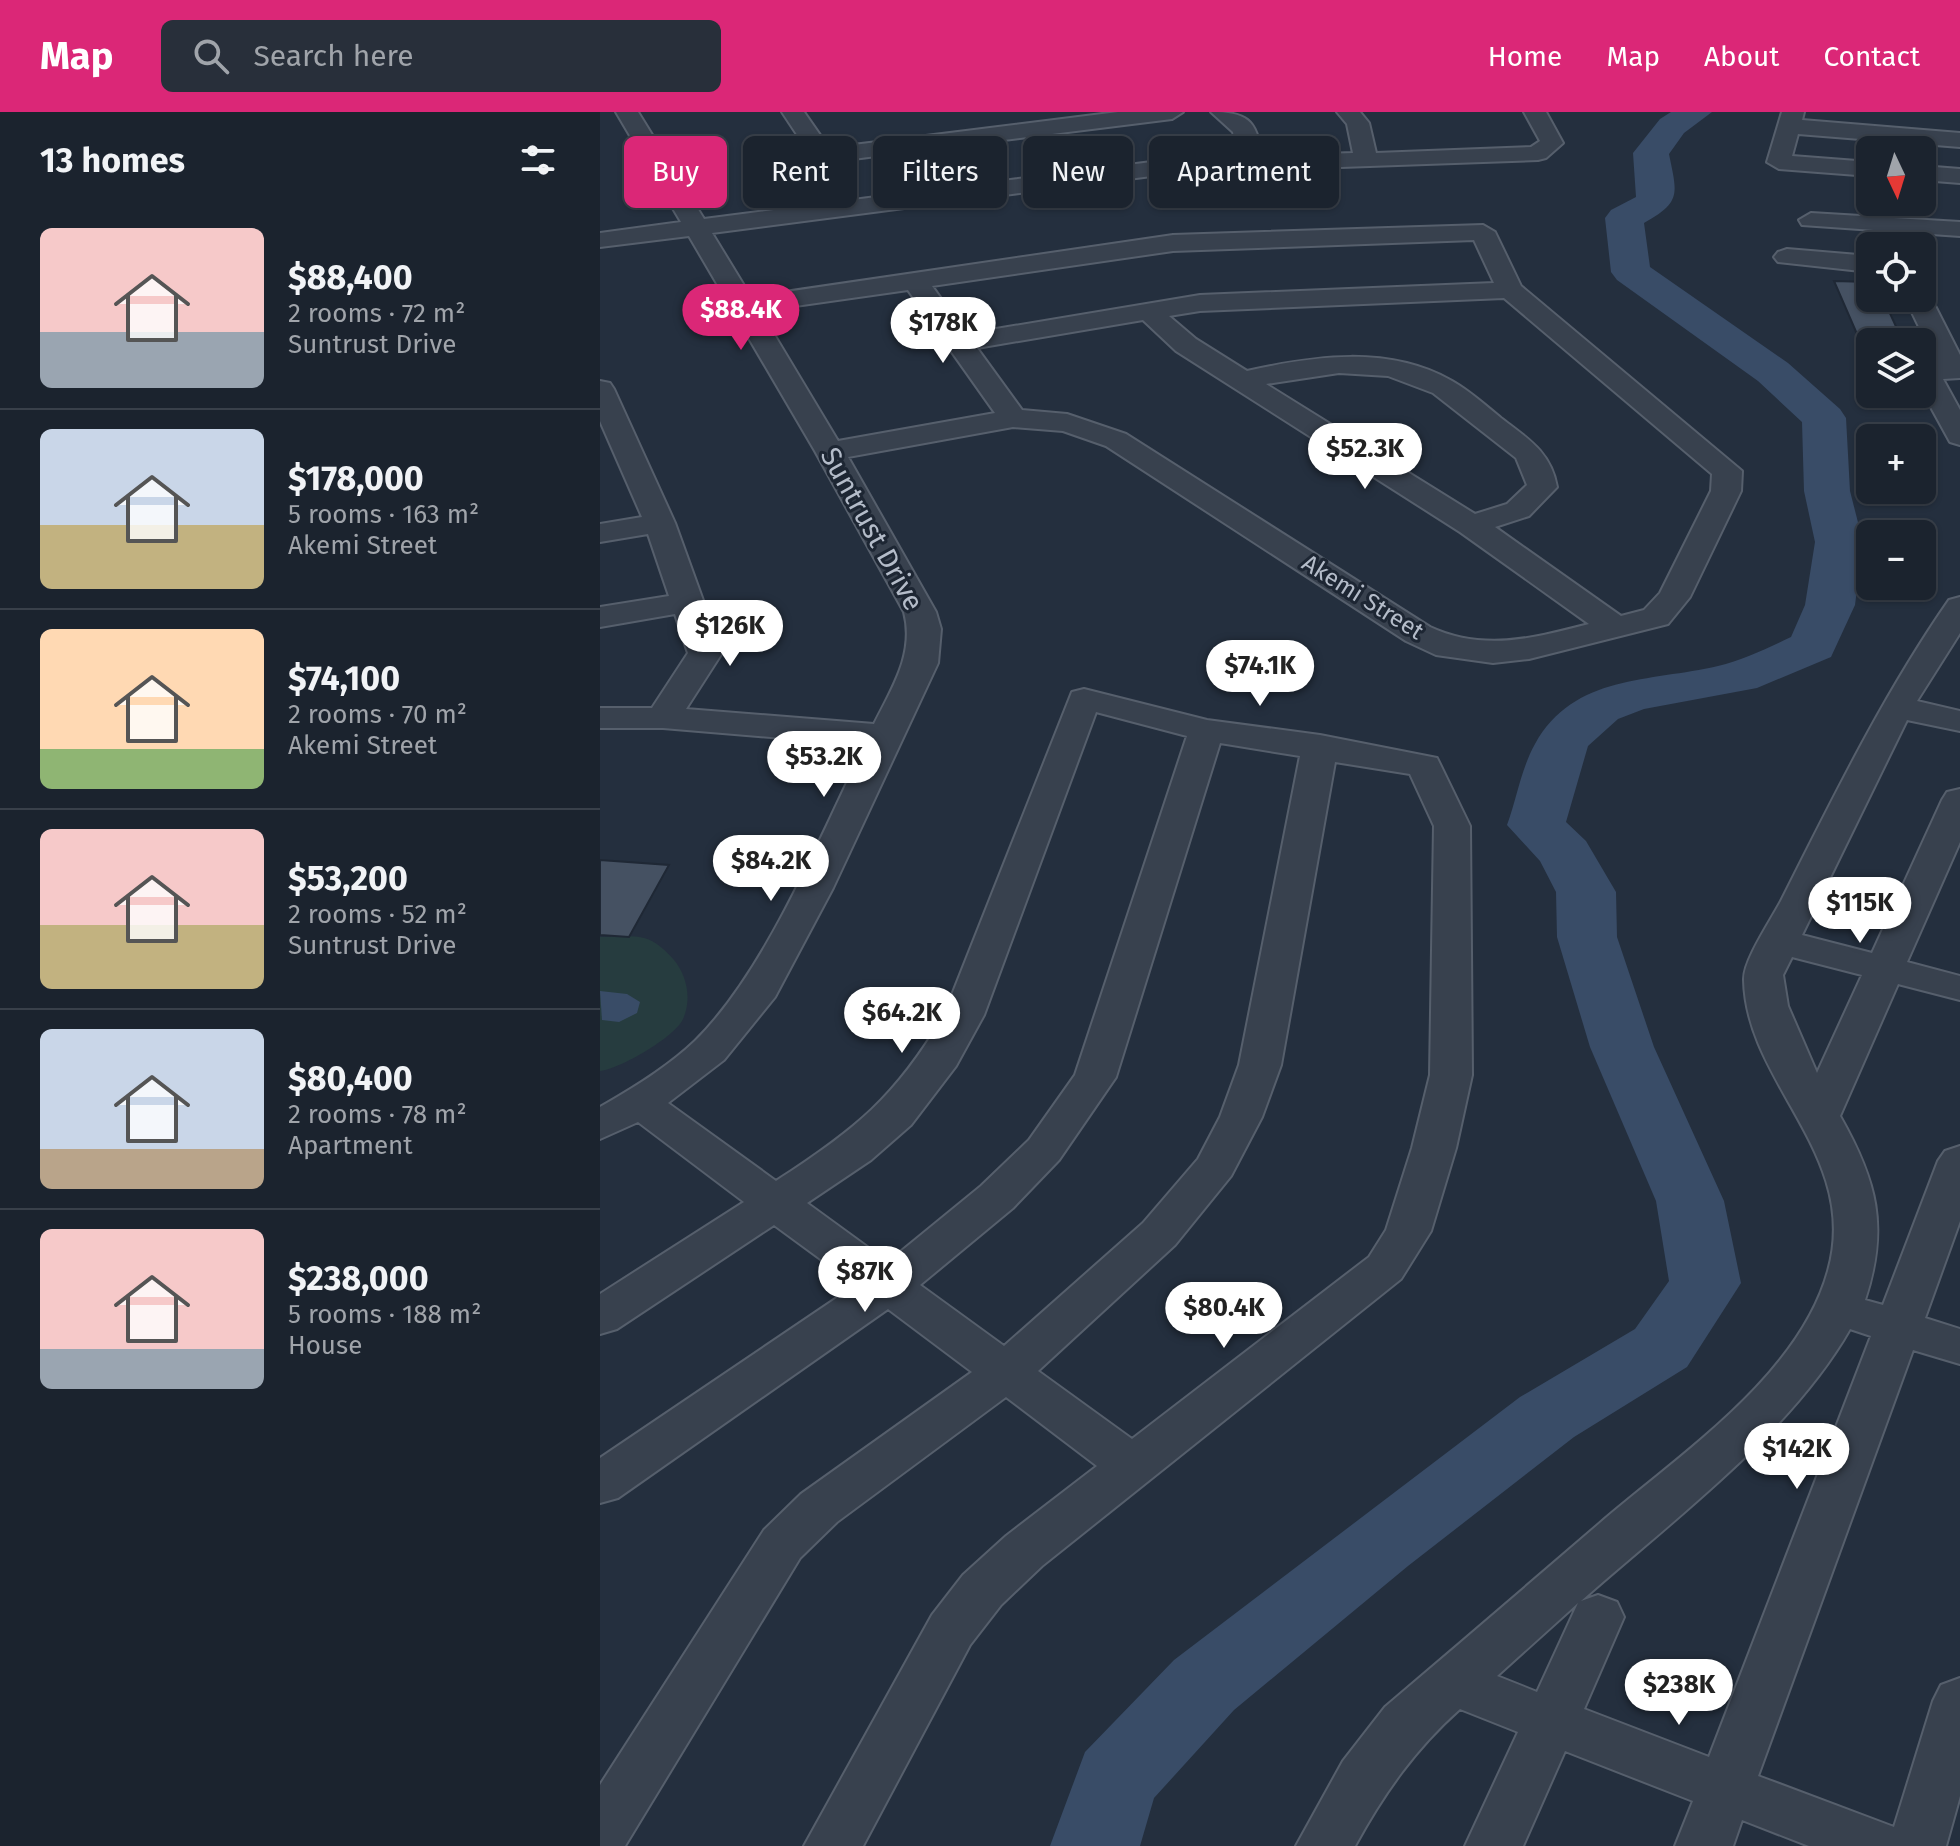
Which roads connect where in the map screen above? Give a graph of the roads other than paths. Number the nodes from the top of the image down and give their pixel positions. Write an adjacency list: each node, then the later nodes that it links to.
1 (627, 112): 22 (street, Suntrust Drive)
2 (1172, 112): 11 (street)
3 (1222, 112): 9 (street)
4 (1348, 112): 12 (street)
5 (1535, 112): 12 (street)
6 (803, 114): 8 (street)
7 (1791, 119): 10 (street); 14 (street)
8 (813, 136)
9 (1248, 136)
10 (1960, 140)
11 (857, 152)
12 (1366, 159): 13 (street)
13 (1339, 160)
14 (1856, 168)
15 (1149, 169): 18 (street)
16 (1936, 174): 17 (street)
17 (1960, 176)
18 (857, 206)
19 (840, 208): 22 (street)
20 (1811, 220): 21 (street)
21 (1885, 224): 23 (street)
22 (697, 227): 24 (street); 29 (street, Suntrust Drive)
23 (1960, 229)
24 (600, 240)
25 (1787, 257): 26 (street)
26 (1856, 263)
27 (915, 281): 28 (street, Akemi Street); 29 (street); 32 (street)
28 (1510, 290): 30 (street); 47 (street, Akemi Street)
29 (743, 306): 38 (street, Suntrust Drive)
30 (1149, 312): 32 (street); 34 (street)
31 (1926, 312): 33 (street)
32 (959, 343): 36 (street)
33 (1957, 370): 37 (street)
34 (1241, 381): 42 (street); 42 (street)
35 (603, 401): 39 (street)
36 (1013, 418): 38 (street, Akemi Street); 47 (street, Akemi Street)
37 (1958, 427)
38 (830, 451): 53 (street, Suntrust Drive)
39 (631, 458): 40 (street); 41 (street)
40 (600, 463)
41 (660, 523): 43 (street); 44 (street)
42 (1471, 525): 47 (street)
43 (600, 533)
44 (690, 602): 46 (street); 50 (street)
45 (1960, 607): 48 (street)
46 (600, 617)
47 (1615, 627)
48 (1896, 707): 51 (street); 56 (street)
49 (600, 718): 50 (street)
50 (663, 718): 53 (street)
51 (1960, 721)
52 (1206, 730): 54 (street); 63 (street); 64 (street)
53 (888, 736): 59 (street, Suntrust Drive)
54 (1320, 746): 69 (street); 70 (street)
55 (1960, 800): 57 (street)
56 (1778, 941): 57 (street); 60 (street)
57 (1885, 968): 58 (street); 60 (street)
58 (1960, 988)
59 (640, 1103): 61 (street, Suntrust Drive); 63 (street)
60 (1819, 1116): 65 (street)
61 (600, 1125)
62 (1960, 1161): 67 (street)
63 (775, 1204): 64 (street); 66 (street)
64 (887, 1287): 69 (street); 71 (street)
65 (1840, 1309): 67 (street); 73 (street)
66 (600, 1317)
67 (1898, 1327): 68 (street); 76 (street)
68 (1960, 1347)
69 (1006, 1372): 70 (street); 77 (street)
70 (1133, 1466): 78 (street)
71 (600, 1484)
72 (1598, 1617): 75 (street)
73 (1453, 1683): 75 (street); 79 (street)
74 (1960, 1701): 83 (street)
75 (1551, 1721): 76 (street); 80 (street)
76 (1726, 1788): 81 (street); 82 (street)
77 (600, 1835)
78 (833, 1846)
79 (1325, 1846)
80 (1494, 1846)
81 (1704, 1846)
82 (1875, 1846)
83 (1917, 1846)

